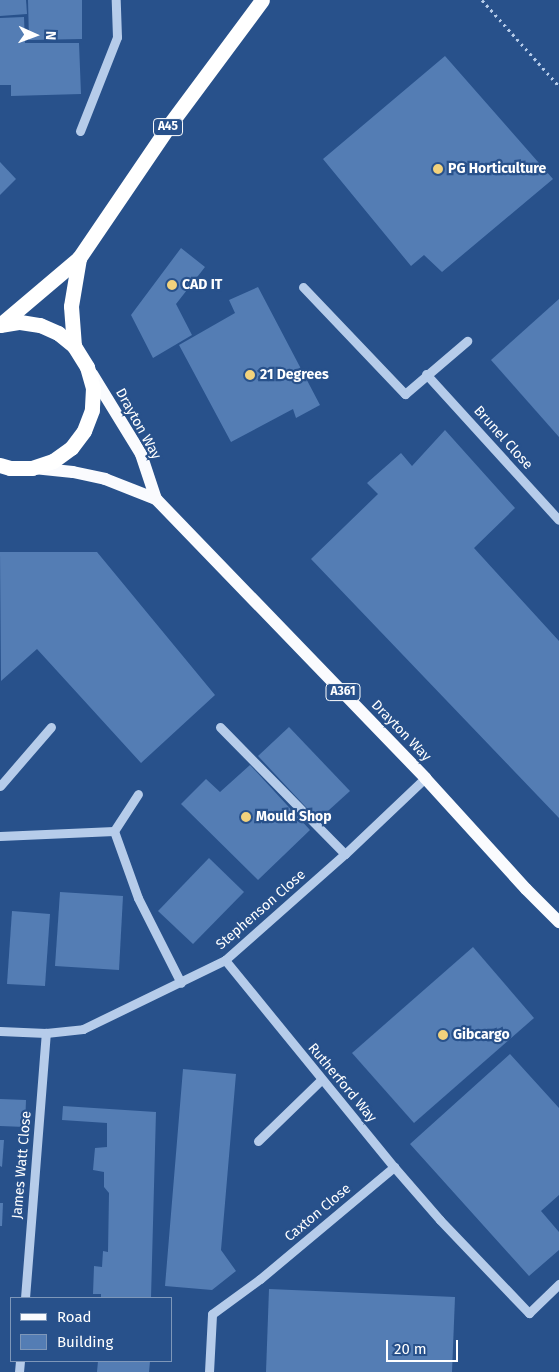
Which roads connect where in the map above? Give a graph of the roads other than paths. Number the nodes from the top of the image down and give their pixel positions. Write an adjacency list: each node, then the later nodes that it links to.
1 (116, 0): 3 (street)
2 (262, 0): 4 (highway, A45)
3 (80, 131)
4 (79, 258): 6 (highway, A45); 8 (highway, A45)
5 (303, 287): 10 (street)
6 (0, 325): 8 (highway, A45)
7 (467, 341): 10 (street)
8 (74, 346): 9 (highway, A45)
9 (87, 366): 12 (highway, A45); 13 (main road, Drayton Way / A361)
10 (426, 374): 14 (street, Brunel Close)
11 (3, 468): 12 (highway, A45)
12 (32, 468): 13 (main road, Drayton Way / A361)
13 (156, 499): 17 (main road, Drayton Way / A361)
14 (559, 520)
15 (51, 727): 18 (street)
16 (220, 727): 22 (street)
17 (425, 778): 22 (street, Stephenson Close); 23 (main road, Drayton Way / A361)
18 (0, 786)
19 (138, 794): 20 (street)
20 (114, 832): 21 (street); 25 (street)
21 (0, 836)
22 (345, 854): 24 (street, Stephenson Close)
23 (559, 922)
24 (225, 960): 25 (street, Stephenson Close); 28 (street, Rutherford Way)
25 (181, 983): 27 (street, Stephenson Close)
26 (0, 1030): 27 (street, Stephenson Close)
27 (46, 1033): 32 (street, James Watt Close)
28 (321, 1080): 29 (street); 30 (street, Rutherford Way)
29 (258, 1141)
30 (394, 1167): 31 (street, Rutherford Way); 33 (street, Caxton Close)
31 (559, 1284)
32 (25, 1297)
33 (209, 1372)

